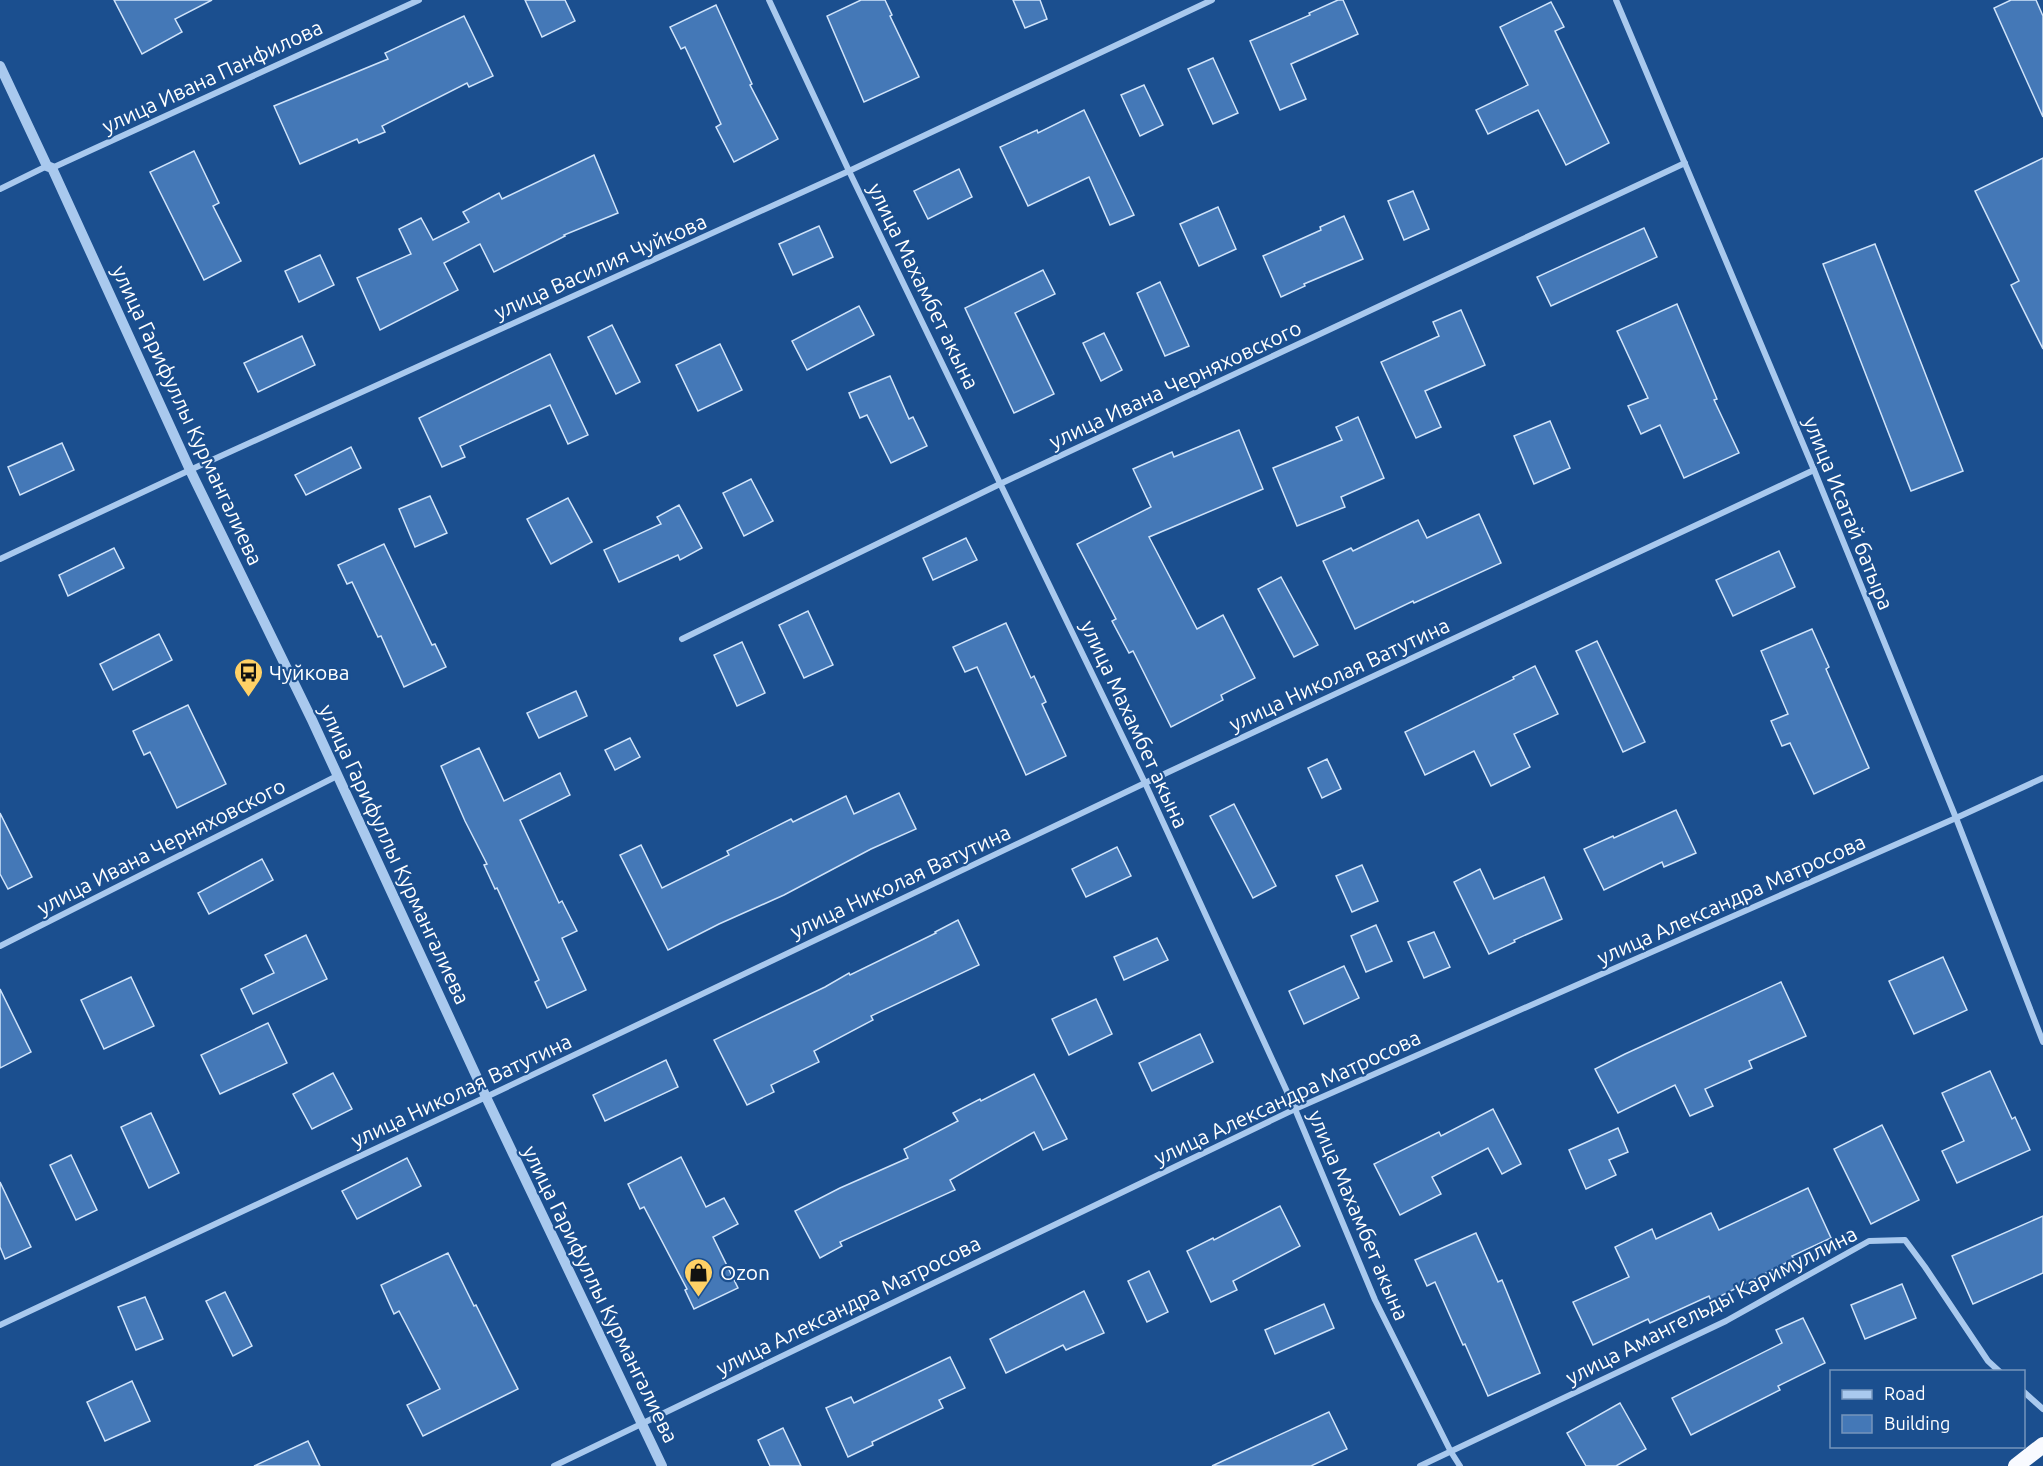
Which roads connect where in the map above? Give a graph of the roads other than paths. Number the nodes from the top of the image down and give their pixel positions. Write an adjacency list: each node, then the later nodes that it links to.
1 (419, 0): 7 (street, улица Ивана Панфилова)
2 (769, 0): 8 (street, улица Махамбет акына)
3 (1212, 0): 8 (street, улица Василия Чуйкова)
4 (1616, 0): 6 (street, улица Исатай батыра)
5 (0, 66): 7 (street, улица Гарифуллы Курмангалиева)
6 (1685, 164): 11 (street, улица Исатай батыра); 12 (street, улица Ивана Черняховского)
7 (50, 167): 9 (street, улица Ивана Панфилова); 10 (street, улица Гарифуллы Курмангалиева)
8 (849, 171): 10 (street, улица Василия Чуйкова); 12 (street, улица Махамбет акына)
9 (0, 189)
10 (190, 470): 13 (street, улица Василия Чуйкова); 15 (street, улица Гарифуллы Курмангалиева)
11 (1814, 470): 17 (street, улица Николая Ватутина); 18 (street, улица Исатай батыра)
12 (1002, 483): 14 (street, улица Ивана Черняховского); 17 (street, улица Махамбет акына)
13 (0, 560)
14 (682, 639)
15 (337, 776): 19 (street, улица Ивана Черняховского); 21 (street, улица Гарифуллы Курмангалиева)
16 (2043, 778): 18 (street, улица Александра Матросова)
17 (1145, 783): 21 (street, улица Николая Ватутина); 22 (street, улица Махамбет акына)
18 (1956, 818): 20 (street, улица Исатай батыра); 22 (street, улица Александра Матросова)
19 (0, 946)
20 (2043, 1042)
21 (486, 1097): 23 (street, улица Николая Ватутина); 27 (street, улица Гарифуллы Курмангалиева)
22 (1295, 1109): 27 (street, улица Александра Матросова); 29 (street, улица Махамбет акына)
23 (0, 1325)
24 (1999, 1370): 29 (street, улица Амангельды Каримуллина)
25 (2025, 1393): 26 (street)
26 (2043, 1409)
27 (640, 1423): 30 (street, улица Александра Матросова); 31 (street, улица Гарифуллы Курмангалиева)
28 (2043, 1444): 34 (highway)
29 (1451, 1452): 32 (street, улица Амангельды Каримуллина); 33 (street, улица Махамбет акына)
30 (554, 1466)
31 (662, 1466)
32 (1420, 1466)
33 (1460, 1466)
34 (2016, 1466)

